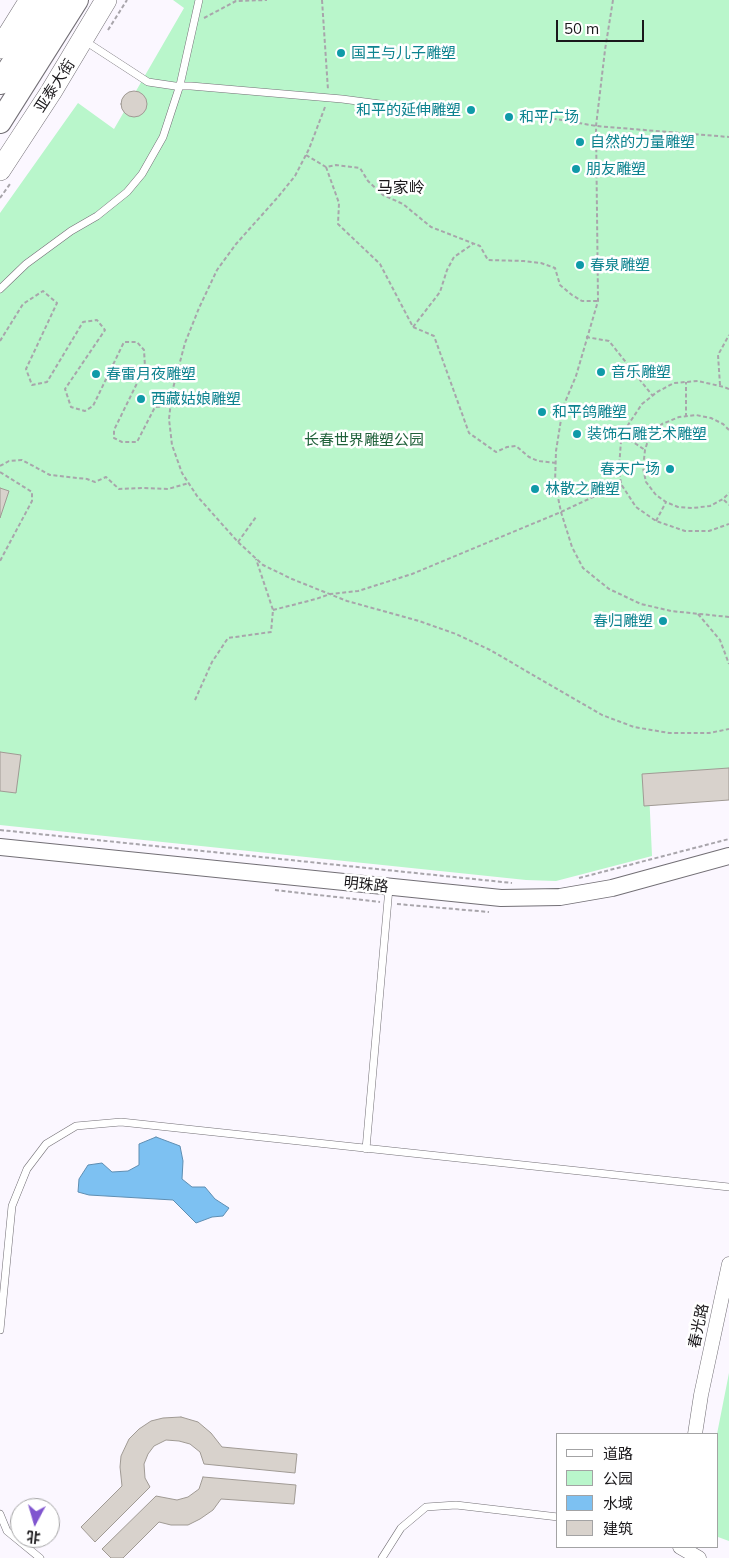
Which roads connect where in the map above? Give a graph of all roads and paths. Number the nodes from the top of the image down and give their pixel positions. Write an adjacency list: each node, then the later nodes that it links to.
1 (30, 0): 11 (main road)
2 (53, 0): 12 (highway)
3 (77, 0): 17 (highway)
4 (106, 0): 10 (main road, 亚泰大街)
5 (199, 0): 9 (lane)
6 (268, 0): 9 (path)
7 (322, 0): 14 (path)
8 (613, 0): 18 (path)
9 (193, 24): 13 (lane)
10 (83, 40): 13 (lane); 22 (main road, 亚泰大街)
11 (0, 48)
12 (0, 83)
13 (180, 85): 14 (lane); 24 (lane)
14 (328, 98): 15 (lane); 20 (path)
15 (418, 109)
16 (528, 114): 18 (path)
17 (0, 122)
18 (596, 126): 19 (path); 25 (path)
19 (729, 137)
20 (306, 155): 21 (path); 34 (path)
21 (326, 167): 23 (path); 26 (path)
22 (0, 170)
23 (474, 244): 25 (path); 26 (path)
24 (0, 289)
25 (598, 301): 28 (path)
26 (413, 327): 39 (path)
27 (729, 335): 31 (path)
28 (586, 337): 33 (path); 39 (path)
29 (0, 341): 34 (path)
30 (686, 382): 31 (path); 33 (path); 35 (path)
31 (720, 386): 32 (path)
32 (729, 389)
33 (652, 395): 37 (path)
34 (170, 406): 42 (path)
35 (686, 416): 36 (path); 38 (path)
36 (729, 430)
37 (623, 436): 38 (path); 43 (path)
38 (645, 450): 46 (path)
39 (556, 463): 48 (path)
40 (0, 466): 42 (path)
41 (0, 472): 54 (path)
42 (189, 483): 52 (path)
43 (621, 484): 48 (path); 50 (path)
44 (729, 493): 45 (path)
45 (723, 499): 46 (path); 47 (path)
46 (666, 502): 50 (path)
47 (729, 505)
48 (561, 512): 55 (path); 57 (path)
49 (256, 517): 52 (path)
50 (656, 521): 51 (path)
51 (729, 524)
52 (238, 542): 53 (path)
53 (256, 558): 55 (path); 56 (path)
54 (0, 561)
55 (330, 594): 56 (path); 61 (path)
56 (273, 610): 60 (path)
57 (698, 614): 58 (path); 59 (path)
58 (729, 617)
59 (729, 664)
60 (195, 700)
61 (729, 729)
62 (0, 830): 67 (path)
63 (729, 839): 66 (path)
64 (0, 847): 68 (street, 明珠路)
65 (729, 856): 68 (street, 明珠路)
66 (572, 880)
67 (514, 883)
68 (389, 888): 69 (lane)
69 (366, 1149): 70 (lane); 72 (lane)
70 (729, 1187)
71 (729, 1264): 73 (street, 春光路)
72 (0, 1330)
73 (694, 1433)
74 (0, 1514): 77 (lane)
75 (556, 1517): 78 (lane)
76 (682, 1548): 79 (street)
77 (36, 1557)
78 (382, 1558)
79 (699, 1558)

